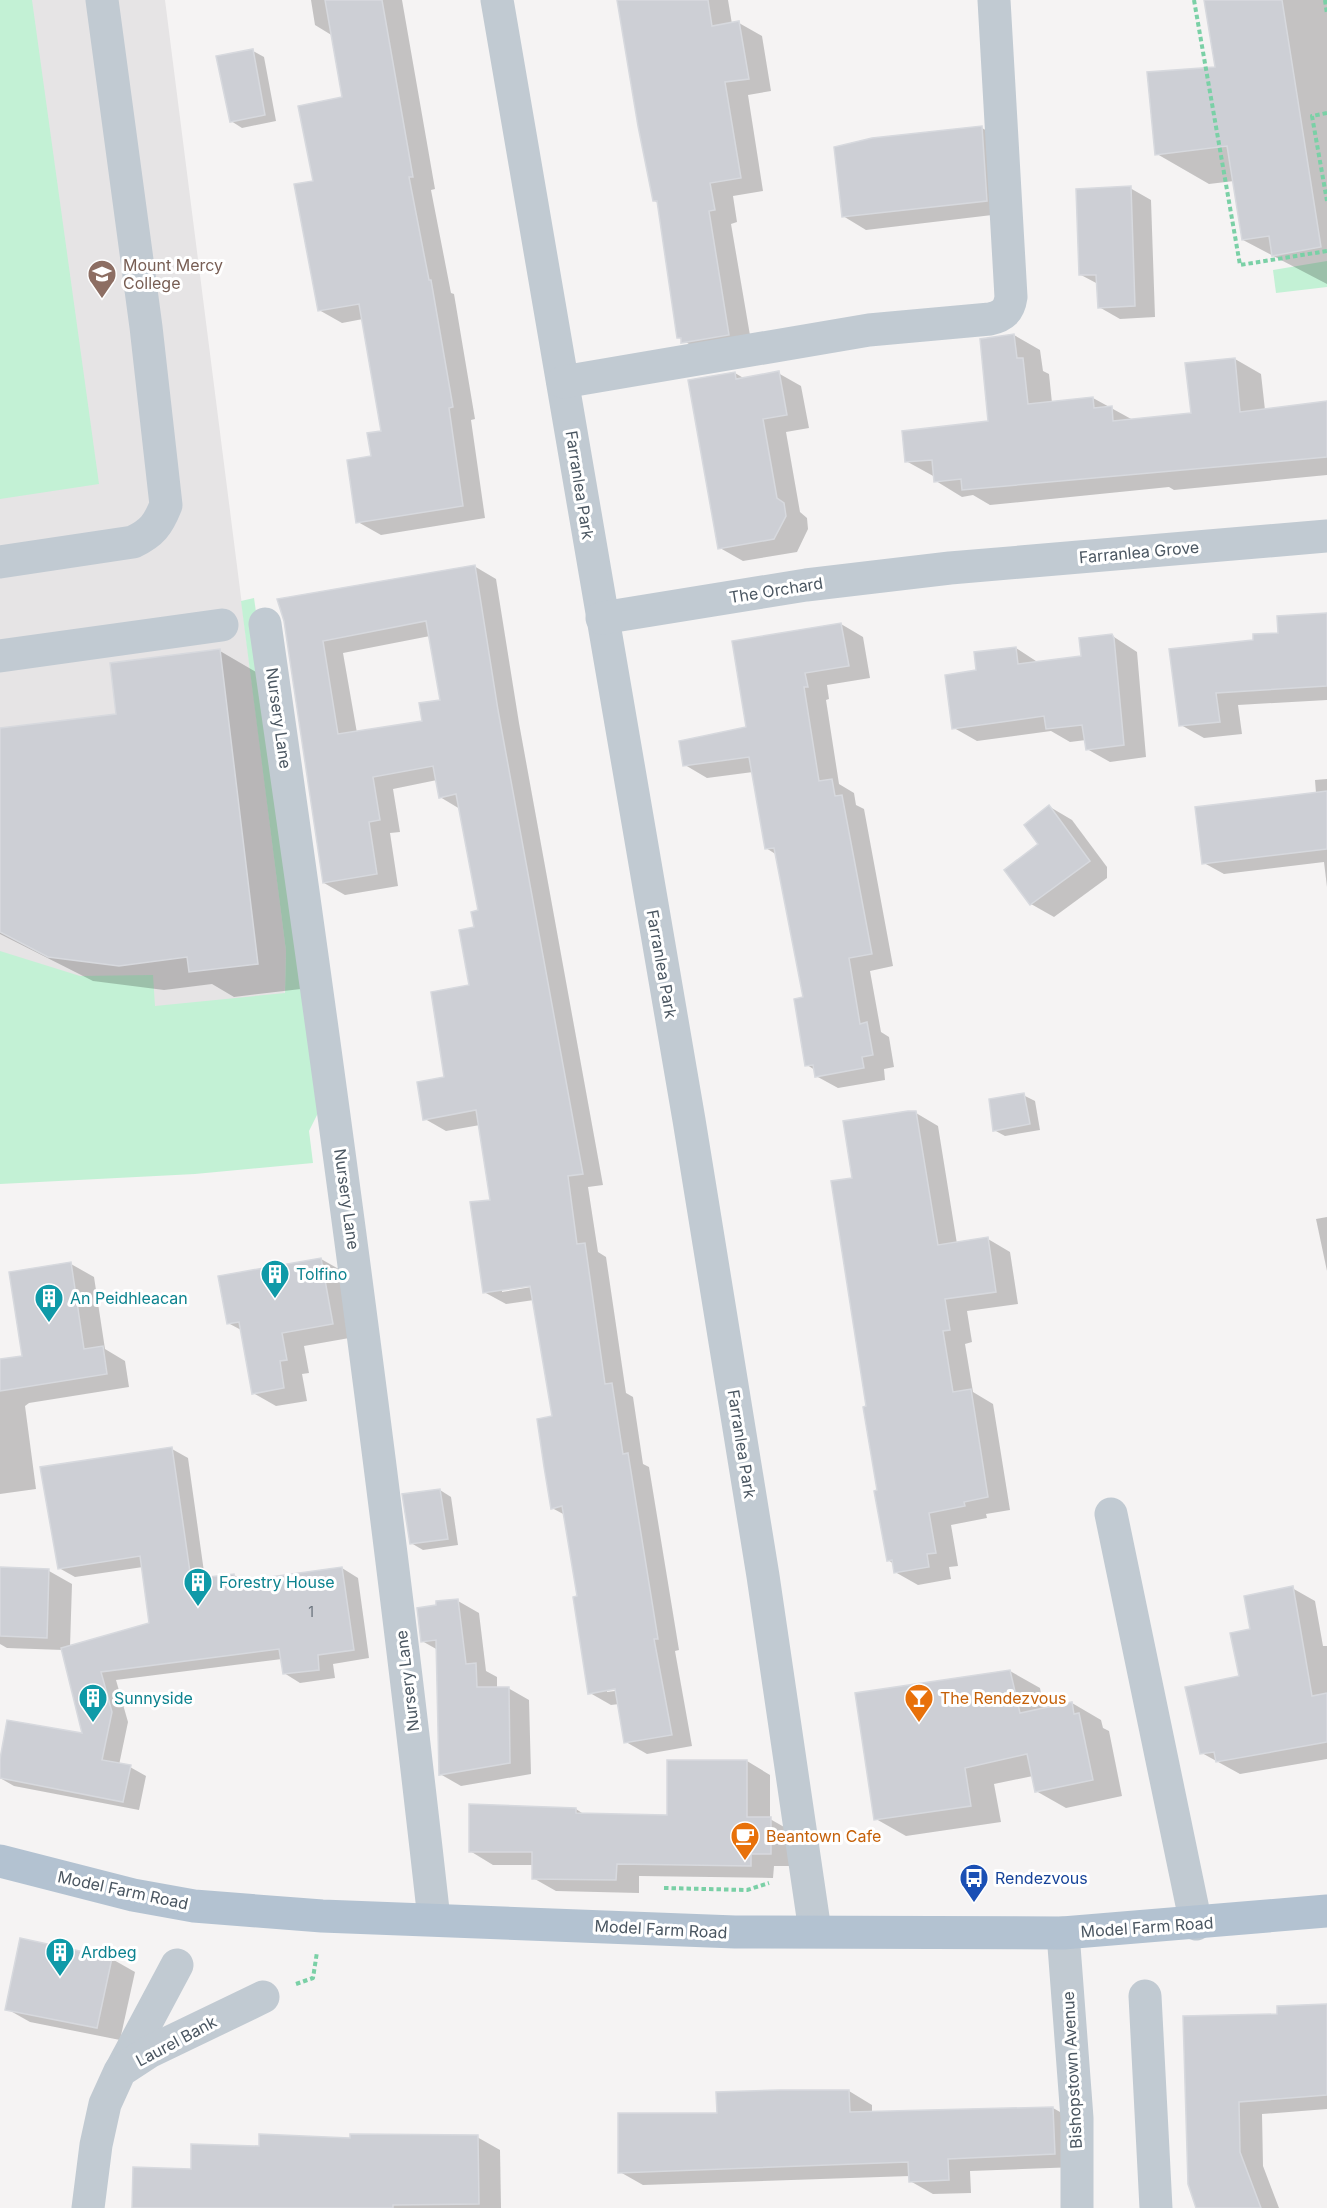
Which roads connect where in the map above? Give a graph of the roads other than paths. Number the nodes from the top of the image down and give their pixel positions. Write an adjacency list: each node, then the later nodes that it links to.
1 (102, 0): 6 (street)
2 (497, 0): 4 (street, Farranlea Park)
3 (994, 0): 4 (street)
4 (563, 382): 8 (street, Farranlea Park)
5 (1327, 536): 7 (street, Farranlea Grove)
6 (0, 562)
7 (950, 568): 8 (street, The Orchard)
8 (602, 618): 17 (street, Farranlea Park)
9 (265, 624): 15 (street, Nursery Lane)
10 (222, 625): 11 (street)
11 (0, 656)
12 (1111, 1514): 16 (street)
13 (0, 1861): 15 (main road, Model Farm Road)
14 (1327, 1911): 16 (main road, Model Farm Road)
15 (434, 1919): 17 (main road, Model Farm Road)
16 (1196, 1924): 18 (main road, Model Farm Road)
17 (815, 1931): 18 (main road, Model Farm Road)
18 (1063, 1933): 24 (street, Bishopstown Avenue)
19 (177, 1965): 22 (street)
20 (1145, 1996): 25 (street)
21 (263, 1997): 22 (street, Laurel Bank)
22 (120, 2072): 23 (street, Laurel Bank)
23 (88, 2208)
24 (1077, 2208)
25 (1156, 2208)

